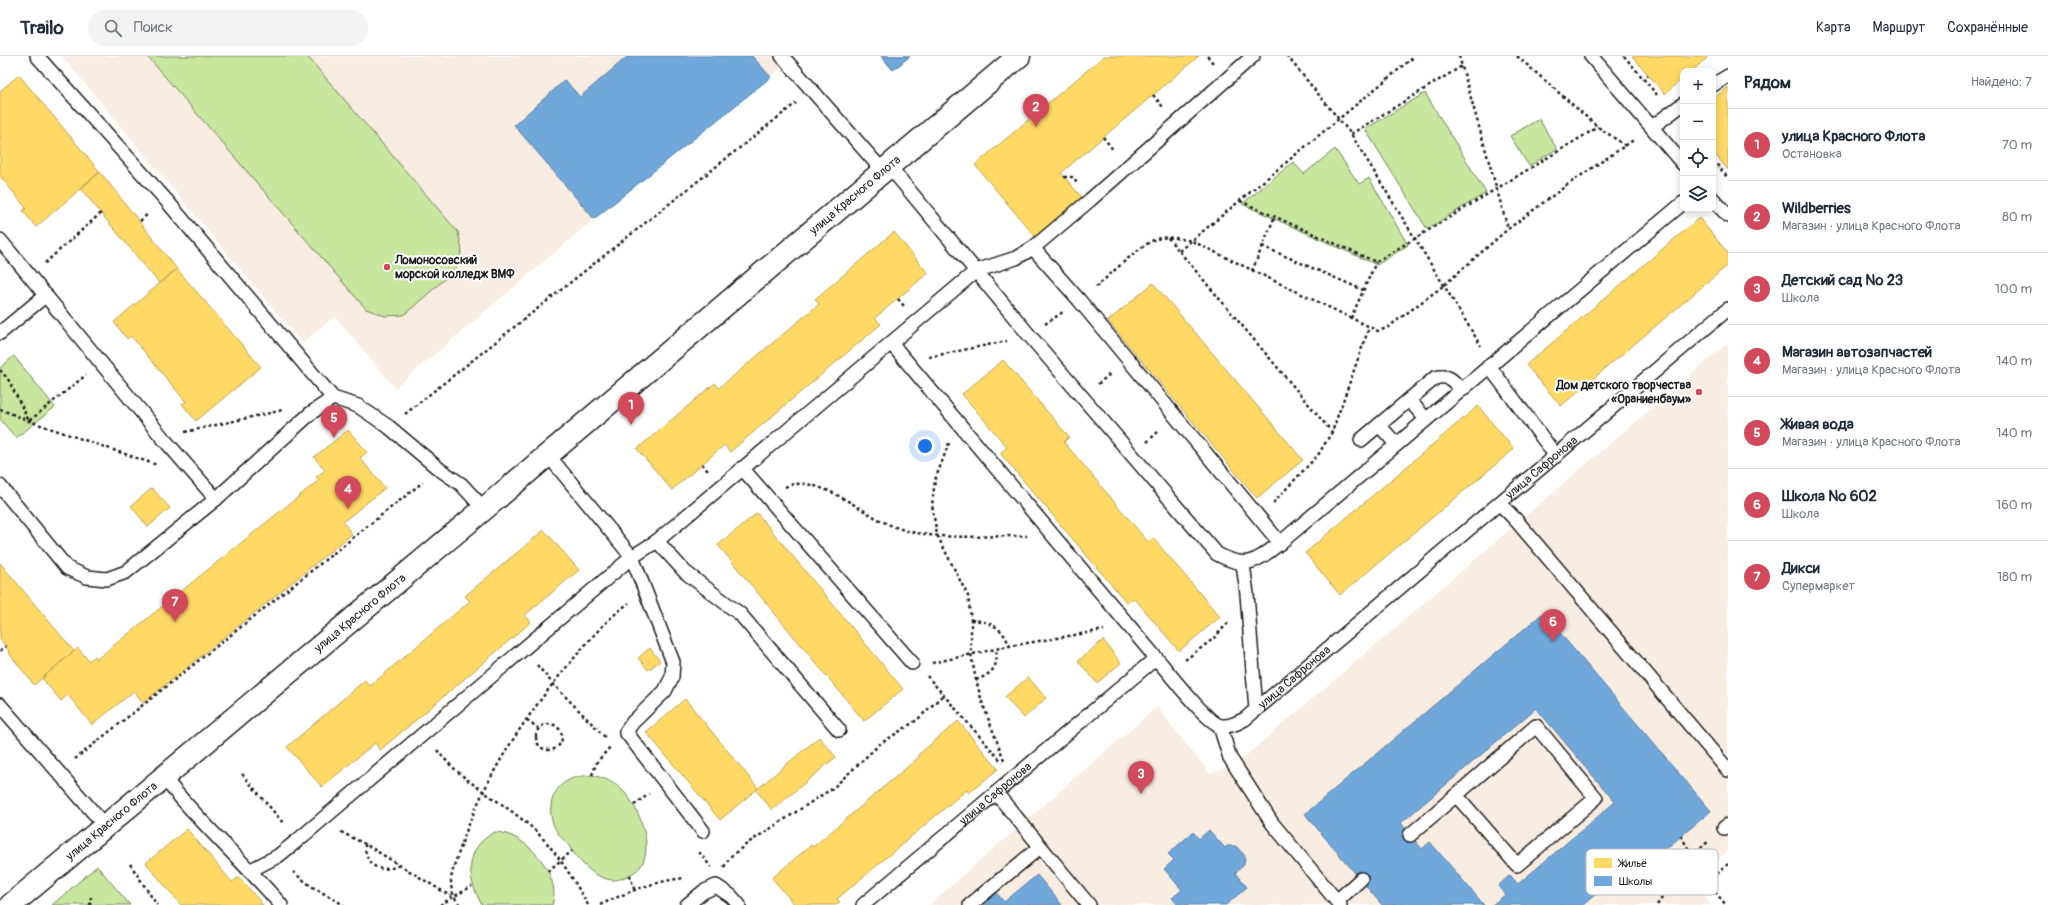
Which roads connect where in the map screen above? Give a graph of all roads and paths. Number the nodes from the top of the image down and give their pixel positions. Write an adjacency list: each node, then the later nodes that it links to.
1 (37, 56): 64 (lane)
2 (782, 56): 14 (lane)
3 (1019, 56): 24 (main road, улица Красного Флота)
4 (1253, 56): 41 (lane)
5 (1287, 56): 17 (path)
6 (1415, 56): 17 (path)
7 (1459, 56): 11 (path)
8 (1517, 56): 18 (path)
9 (1592, 56): 19 (lane)
10 (1624, 56): 16 (path)
11 (1462, 66): 20 (path); 26 (path)
12 (1728, 76): 13 (lane)
13 (1716, 83)
14 (812, 90): 24 (lane); 73 (path)
15 (1680, 106): 16 (lane)
16 (1672, 112): 19 (lane)
17 (1338, 118): 20 (path); 27 (path)
18 (1598, 127): 21 (path); 26 (path)
19 (1652, 127): 21 (path); 22 (lane)
20 (1351, 134): 37 (path)
21 (1626, 146): 35 (path)
22 (1680, 160)
23 (1716, 164): 25 (path)
24 (886, 169): 45 (lane); 78 (main road, улица Красного Флота)
25 (1728, 178)
26 (1497, 188): 35 (path); 37 (path)
27 (1240, 201): 32 (path); 39 (path)
28 (1716, 202): 33 (lane)
29 (1680, 206): 60 (lane)
30 (154, 210): 34 (path)
31 (101, 213): 43 (path)
32 (1276, 216): 40 (path); 44 (path)
33 (1728, 216)
34 (140, 221)
35 (1508, 229): 47 (path)
36 (1168, 237): 39 (path); 42 (path); 50 (path)
37 (1415, 238): 44 (path); 47 (path)
38 (0, 240): 49 (lane)
39 (1192, 241): 42 (path); 46 (path)
40 (1262, 246): 46 (path); 48 (path)
41 (1033, 248): 45 (lane); 50 (lane)
42 (1179, 251): 74 (path)
43 (49, 260)
44 (1376, 262): 48 (path)
45 (976, 271): 55 (lane); 56 (lane)
46 (1252, 271): 52 (path)
47 (1443, 286): 53 (path); 60 (path)
48 (1363, 290): 52 (path)
49 (46, 295): 54 (lane); 59 (lane)
50 (1079, 300): 55 (path); 57 (lane)
51 (1728, 309): 80 (lane, улица Сафронова)
52 (1350, 318): 53 (path)
53 (1369, 328): 74 (path)
54 (0, 333)
55 (1030, 335): 58 (path); 63 (lane)
56 (891, 343): 58 (lane); 82 (lane)
57 (1127, 359): 63 (path); 68 (lane)
58 (907, 361): 70 (lane)
59 (102, 363): 71 (path); 75 (lane)
60 (1491, 365): 62 (lane); 80 (lane)
61 (0, 370): 71 (path)
62 (1461, 390): 65 (lane); 69 (lane)
63 (1083, 397): 79 (lane)
64 (333, 398): 67 (lane); 73 (lane)
65 (1409, 400): 69 (lane); 72 (lane)
66 (0, 408): 71 (path)
67 (311, 413): 75 (path); 86 (lane)
68 (1175, 416): 79 (path); 89 (lane)
69 (1426, 419): 77 (lane)
70 (958, 420): 90 (path); 91 (lane)
71 (29, 421): 81 (path)
72 (1379, 425): 76 (lane); 77 (lane)
73 (389, 427): 83 (lane)
74 (1332, 432): 89 (path)
75 (162, 437): 86 (lane)
76 (1361, 440)
77 (1396, 444): 93 (lane)
78 (548, 455): 88 (main road, улица Красного Флота); 94 (lane)
79 (1132, 456): 95 (lane)
80 (1556, 456): 87 (lane, улица Сафронова)
81 (163, 467)
82 (742, 468): 85 (lane); 92 (lane)
83 (439, 469): 88 (lane); 120 (path)
84 (0, 486): 86 (lane)
85 (766, 496): 90 (path); 107 (lane)
86 (216, 499)
87 (1500, 504): 113 (lane, улица Сафронова); 119 (lane)
88 (484, 509): 124 (main road, улица Красного Флота)
89 (1259, 517): 93 (lane)
90 (936, 535): 91 (path); 98 (path)
91 (1055, 538): 99 (lane)
92 (657, 541): 94 (lane); 117 (lane)
93 (1280, 543): 95 (lane)
94 (632, 557): 96 (lane); 102 (lane)
95 (1243, 564): 97 (lane)
96 (647, 592): 110 (path); 131 (lane)
97 (1247, 605): 108 (path); 113 (lane)
98 (971, 620): 101 (path); 105 (path)
99 (1129, 626): 101 (path); 106 (lane)
100 (6, 646): 104 (path)
101 (1009, 646): 103 (path)
102 (524, 649): 110 (path); 118 (lane)
103 (996, 649): 105 (path); 109 (path)
104 (0, 651)
105 (971, 654): 107 (path); 109 (path)
106 (1156, 658): 108 (lane); 121 (lane, улица Сафронова)
107 (915, 665): 111 (path)
108 (1169, 672): 115 (lane)
109 (976, 680): 121 (path)
110 (552, 684): 114 (path); 123 (path)
111 (944, 694): 121 (path); 150 (path)
112 (0, 706): 120 (lane)
113 (1256, 710): 115 (lane, улица Сафронова)
114 (527, 720): 116 (path); 125 (path)
115 (1220, 726): 157 (lane)
116 (538, 728): 116 (path)
117 (839, 730)
118 (424, 733): 125 (path); 128 (lane)
119 (1728, 770)
120 (59, 772): 129 (lane)
121 (1011, 773): 126 (lane, улица Сафронова)
122 (242, 774): 134 (path)
123 (592, 775)
124 (164, 778): 129 (main road, улица Красного Флота); 145 (lane)
125 (483, 792): 141 (path); 156 (path)
126 (996, 793): 136 (lane); 169 (lane, улица Сафронова)
127 (1456, 795): 127 (lane); 132 (lane)
128 (326, 816): 134 (lane); 135 (path)
129 (106, 826): 158 (main road, улица Красного Флота)
130 (1726, 826): 138 (path)
131 (703, 831): 150 (path)
132 (1410, 835)
133 (1681, 836): 137 (path)
134 (298, 840): 140 (lane)
135 (365, 844): 144 (path); 144 (path)
136 (1040, 847): 170 (lane); 171 (lane)
137 (1689, 849)
138 (1699, 849)
139 (572, 851): 141 (path)
140 (278, 856): 145 (lane); 162 (path)
141 (560, 860): 146 (path); 165 (path)
142 (130, 864): 160 (path)
143 (1728, 864): 147 (path)
144 (400, 865): 156 (path)
145 (251, 870): 161 (lane)
146 (548, 870)
147 (1718, 873)
148 (630, 875): 152 (path)
149 (1361, 879): 157 (lane)
150 (717, 881): 152 (path); 167 (lane); 168 (lane)
151 (472, 886): 156 (path)
152 (634, 889): 166 (path)
153 (1664, 895): 172 (path)
154 (1718, 895): 173 (path)
155 (91, 897): 159 (path)
156 (452, 897): 163 (path); 164 (path)
157 (1339, 903)
158 (11, 905)
159 (90, 905)
160 (157, 905)
161 (281, 905)
162 (344, 905)
163 (440, 905)
164 (460, 905)
165 (588, 905)
166 (600, 905)
167 (687, 905)
168 (739, 905)
169 (863, 905)
170 (970, 905)
171 (1089, 905)
172 (1657, 905)
173 (1726, 905)

